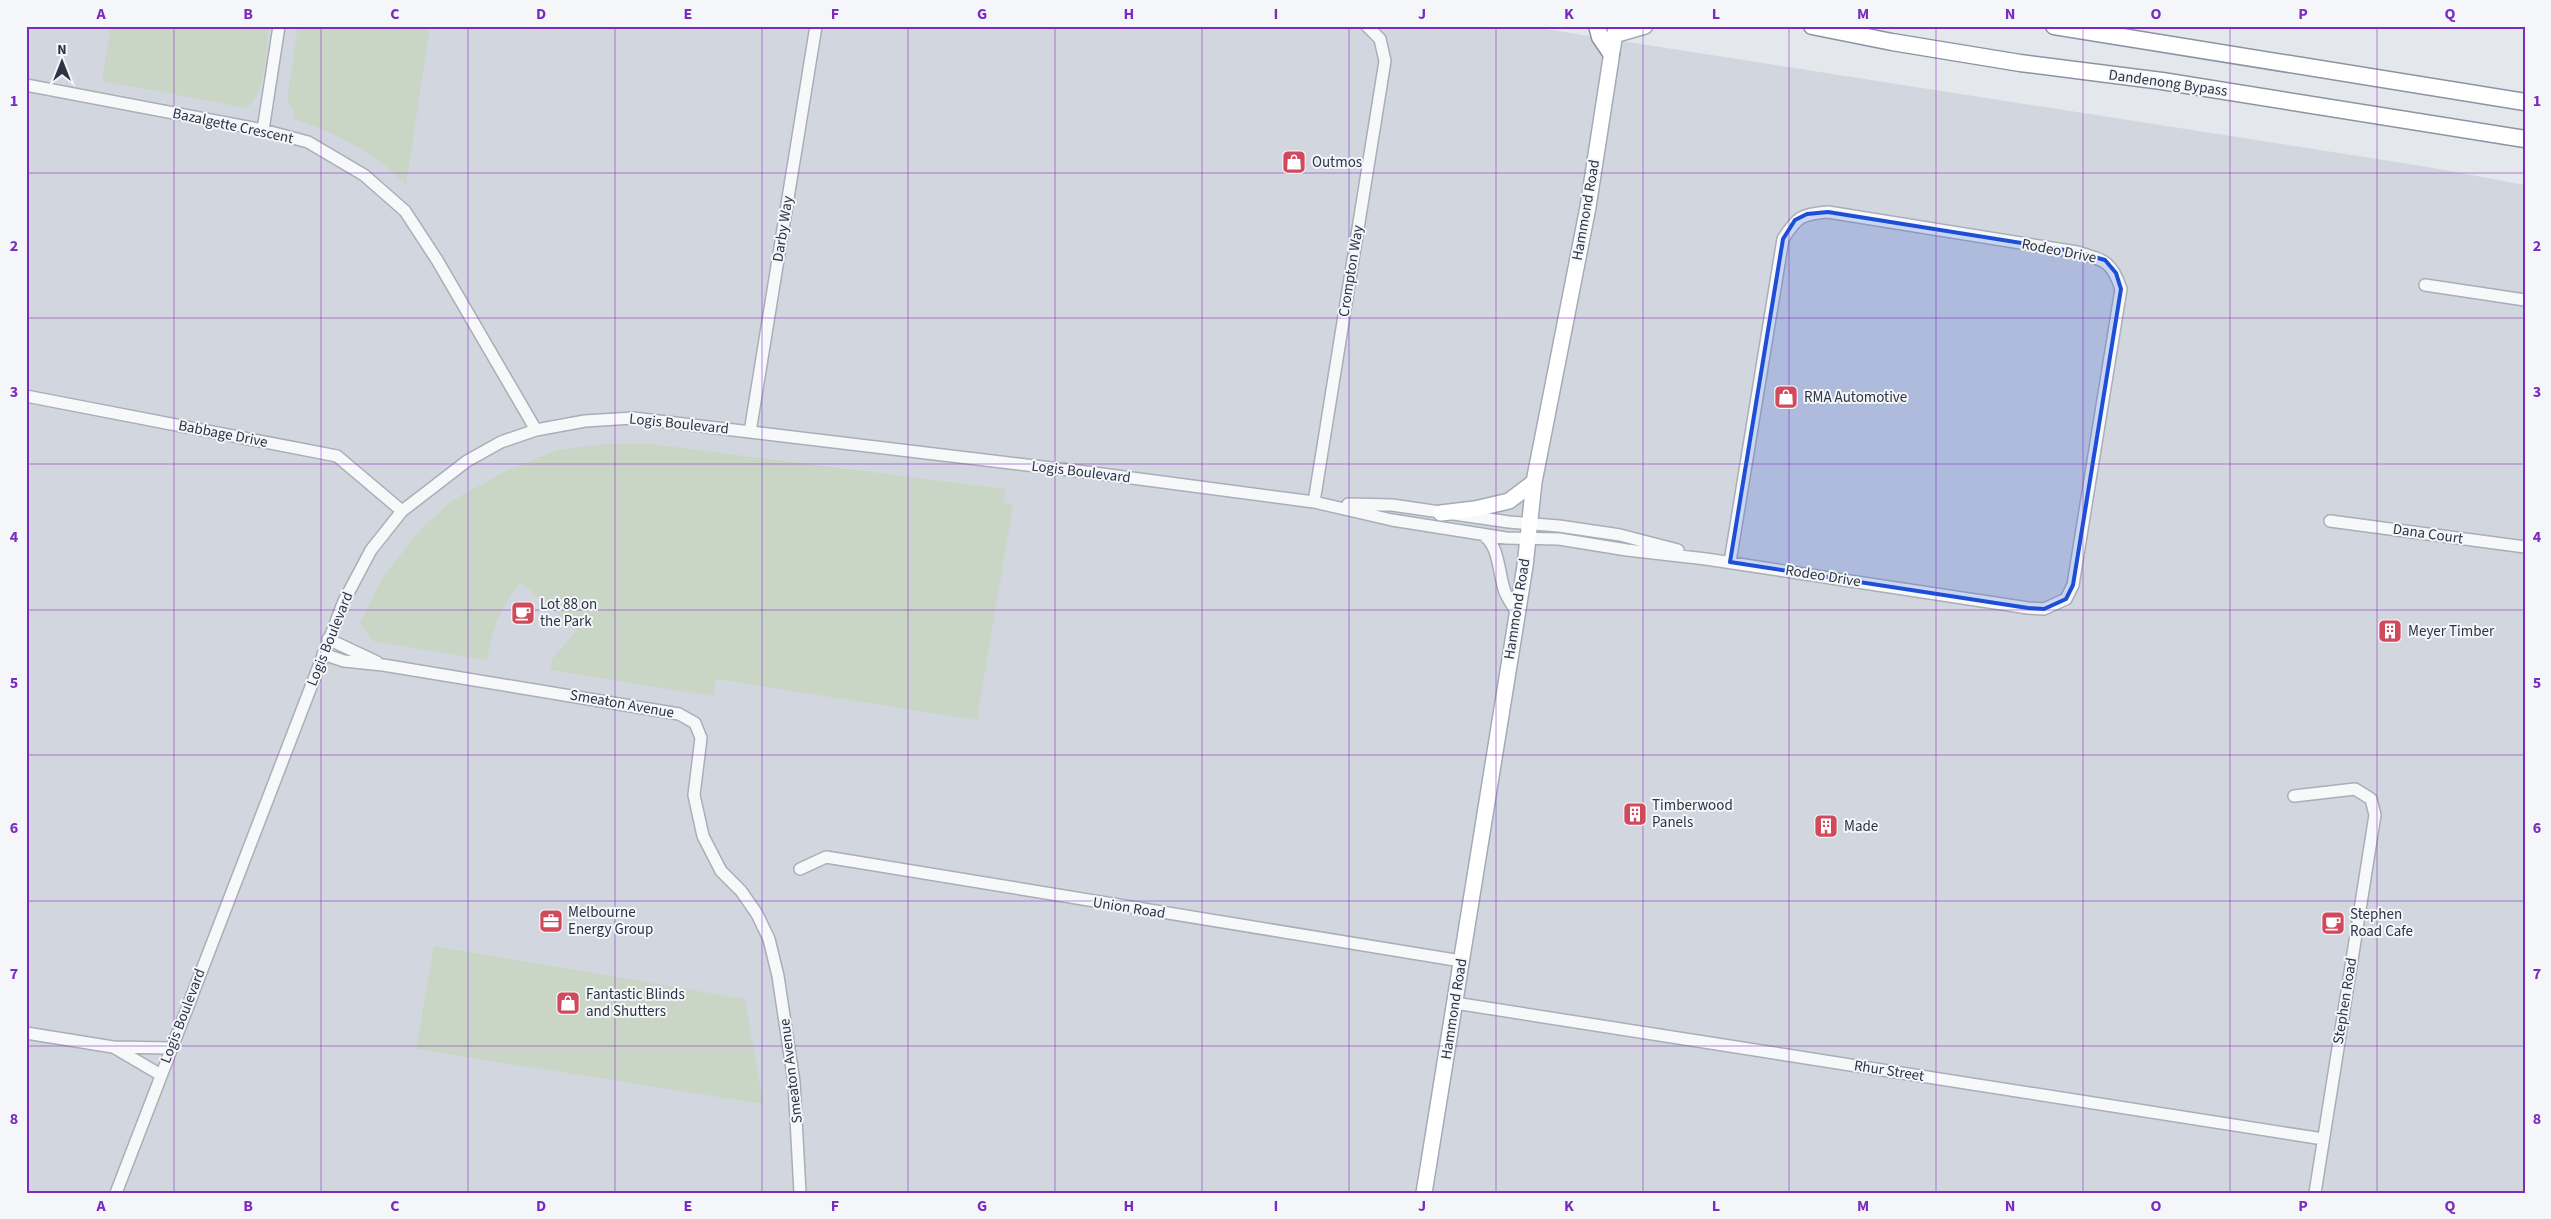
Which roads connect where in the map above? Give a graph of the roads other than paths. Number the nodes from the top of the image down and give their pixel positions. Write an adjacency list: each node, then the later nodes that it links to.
1 (279, 26): 12 (street)
2 (816, 26): 18 (street, Darby Way)
3 (1367, 26): 20 (street, Crompton Way)
4 (1597, 26): 9 (highway)
5 (1645, 26): 8 (main road)
6 (1812, 26): 13 (highway, Dandenong Bypass)
7 (2054, 26): 11 (highway)
8 (1615, 31): 9 (main road, Hammond Road)
9 (1611, 53): 19 (main road, Hammond Road)
10 (26, 85): 12 (street, Bazalgette Crescent)
11 (2525, 102)
12 (263, 130): 17 (street, Bazalgette Crescent)
13 (2525, 139)
14 (2425, 285): 15 (street)
15 (2525, 300)
16 (26, 396): 22 (street, Babbage Drive)
17 (536, 430): 18 (street, Logis Boulevard); 22 (street, Logis Boulevard)
18 (750, 432): 20 (street, Logis Boulevard)
19 (1534, 482): 23 (main road); 25 (main road, Hammond Road)
20 (1314, 502): 21 (street, Logis Boulevard)
21 (1328, 504): 23 (street, Logis Boulevard); 26 (street, Logis Boulevard)
22 (402, 511): 30 (street, Logis Boulevard)
23 (1441, 513): 25 (street, Logis Boulevard)
24 (2330, 521): 27 (street, Dana Court)
25 (1528, 531): 26 (street, Logis Boulevard); 28 (street, Rodeo Drive); 29 (main road, Hammond Road)
26 (1482, 534): 29 (street)
27 (2525, 548)
28 (1730, 562): 28 (street, Rodeo Drive)
29 (1516, 613): 35 (main road, Hammond Road)
30 (328, 639): 31 (street, Logis Boulevard); 32 (street, Smeaton Avenue)
31 (323, 654): 32 (street, Smeaton Avenue); 39 (street, Logis Boulevard)
32 (383, 665): 43 (street, Smeaton Avenue)
33 (2294, 796): 41 (street, Stephen Road)
34 (800, 868): 35 (street, Union Road)
35 (1461, 961): 36 (main road, Hammond Road)
36 (1455, 1003): 41 (street, Rhur Street); 44 (main road, Hammond Road)
37 (26, 1033): 38 (street)
38 (113, 1047): 39 (street); 40 (street)
39 (171, 1048): 40 (street, Logis Boulevard)
40 (160, 1075): 42 (street, Logis Boulevard)
41 (2323, 1139): 45 (street, Stephen Road)
42 (116, 1193)
43 (800, 1193)
44 (1424, 1193)
45 (2315, 1193)

